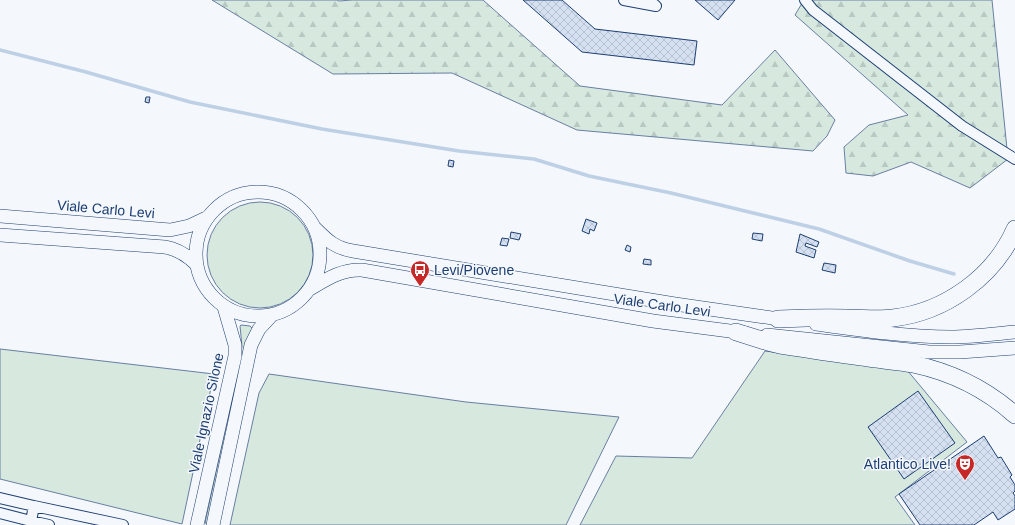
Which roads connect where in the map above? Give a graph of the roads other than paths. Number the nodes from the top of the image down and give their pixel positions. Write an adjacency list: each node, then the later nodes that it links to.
1 (624, 0): 2 (street)
2 (649, 0)
3 (805, 0): 4 (street)
4 (1015, 159)
5 (0, 216): 6 (street, Viale Carlo Levi)
6 (208, 217): 7 (street); 10 (street)
7 (315, 228): 11 (street); 14 (street, Viale Carlo Levi)
8 (1015, 229): 14 (highway)
9 (0, 235): 10 (street)
10 (197, 265): 12 (street)
11 (310, 289): 13 (street); 15 (street, Viale Carlo Levi)
12 (224, 307): 13 (street); 25 (street, Viale Ignazio Silone)
13 (272, 315): 26 (street)
14 (778, 319): 16 (street, Viale Carlo Levi)
15 (736, 332): 17 (street, Viale Carlo Levi); 18 (highway)
16 (1015, 332)
17 (1015, 348)
18 (1015, 415)
19 (0, 498): 20 (street)
20 (34, 506): 22 (street); 24 (street)
21 (0, 514): 22 (street)
22 (31, 523): 23 (street)
23 (49, 525)
24 (123, 525)
25 (198, 525)
26 (214, 525)

